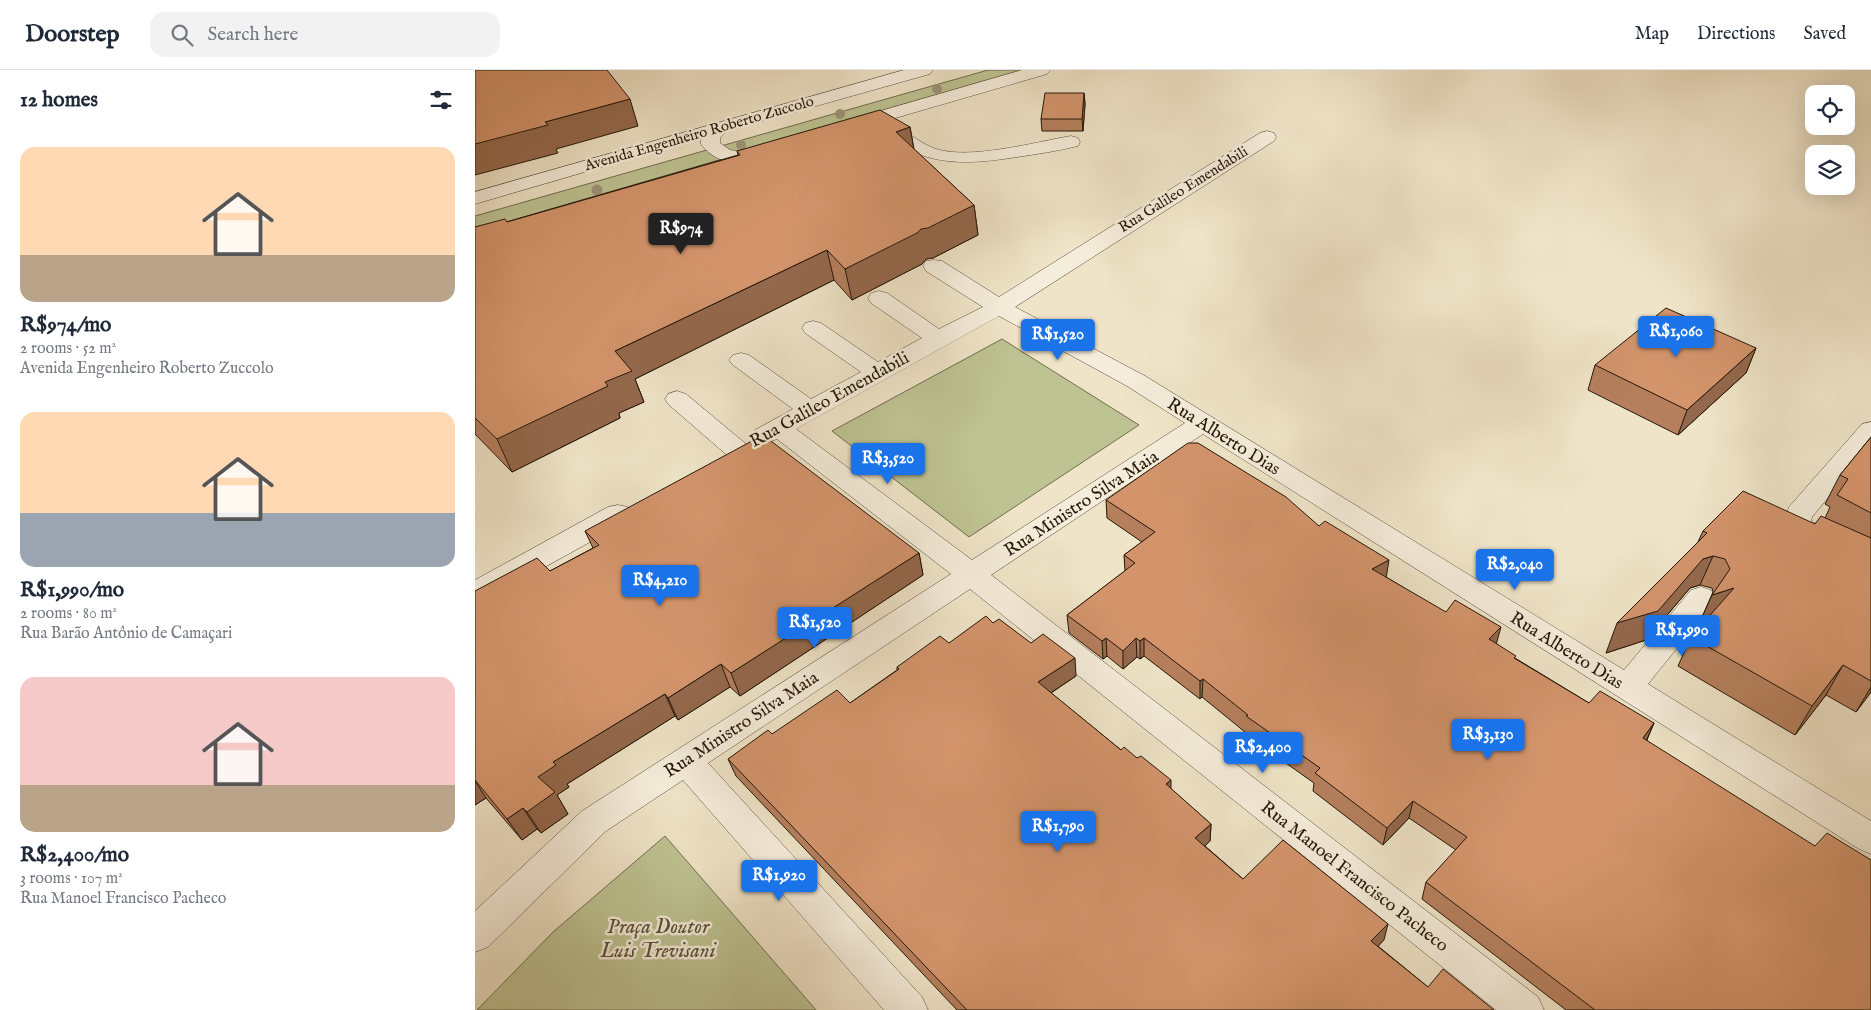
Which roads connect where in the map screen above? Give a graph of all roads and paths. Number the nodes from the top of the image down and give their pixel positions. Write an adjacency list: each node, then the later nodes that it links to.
1 (924, 70): 3 (street, Avenida Engenheiro Roberto Zuccolo)
2 (1041, 70): 4 (street)
3 (893, 74): 5 (street, Avenida Engenheiro Roberto Zuccolo)
4 (873, 119): 6 (street); 8 (street)
5 (719, 129): 10 (street); 12 (street, Avenida Engenheiro Roberto Zuccolo)
6 (836, 130)
7 (1267, 137): 15 (street, Rua Galileo Emendabili)
8 (1071, 142)
9 (762, 152): 10 (street)
10 (743, 158): 11 (street)
11 (706, 168)
12 (475, 198)
13 (934, 266): 15 (street)
14 (879, 298): 17 (street)
15 (999, 307): 17 (street, Rua Galileo Emendabili); 22 (street, Rua Alberto Dias)
16 (813, 328): 19 (street)
17 (938, 339): 19 (street, Rua Galileo Emendabili)
18 (741, 360): 21 (street)
19 (876, 372): 21 (street, Rua Galileo Emendabili)
20 (677, 399): 25 (street)
21 (810, 410): 23 (street, Rua Galileo Emendabili)
22 (1203, 423): 29 (street, Rua Ministro Silva Maia); 32 (street, Rua Alberto Dias)
23 (779, 428): 25 (street, Rua Galileo Emendabili); 29 (street, Rua Manoel Francisco Pacheco)
24 (1871, 430): 28 (street)
25 (737, 450): 26 (street, Rua Galileo Emendabili)
26 (711, 465)
27 (641, 502): 30 (street)
28 (1871, 565)
29 (972, 575): 33 (street, Rua Ministro Silva Maia); 37 (street, Rua Manoel Francisco Pacheco)
30 (475, 593)
31 (1701, 598): 32 (street)
32 (1628, 687): 34 (street, Rua Alberto Dias)
33 (685, 760): 35 (street, Rua Ministro Silva Maia); 36 (street)
34 (1871, 840)
35 (475, 935)
36 (909, 1010)
37 (1525, 1010)

